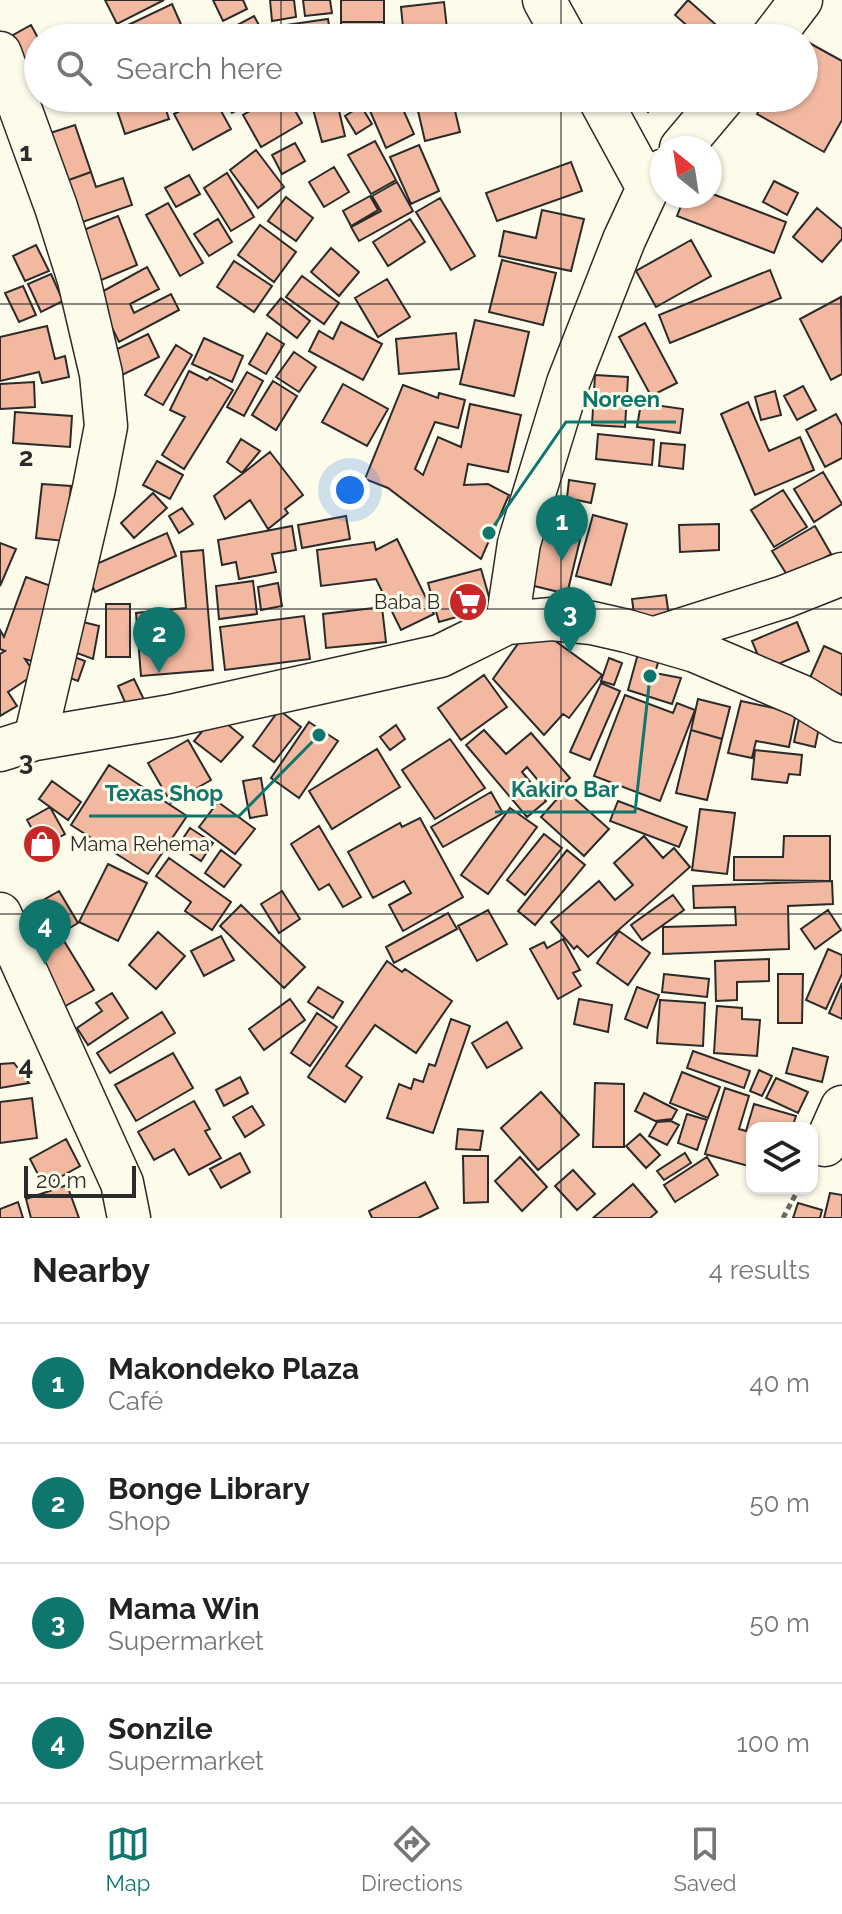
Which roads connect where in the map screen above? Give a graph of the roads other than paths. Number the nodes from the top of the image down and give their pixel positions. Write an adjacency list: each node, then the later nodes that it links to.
1 (544, 0): 3 (street)
2 (801, 0): 4 (street)
3 (557, 24)
4 (783, 24)
5 (0, 53): 15 (street)
6 (609, 112): 9 (street)
7 (711, 112): 8 (street)
8 (691, 136)
9 (650, 172)
10 (650, 189): 12 (street)
11 (842, 574): 13 (street)
12 (507, 623): 13 (street); 15 (street)
13 (655, 638): 14 (street)
14 (842, 721)
15 (18, 744)
16 (0, 914): 19 (street)
17 (842, 1107): 18 (street)
18 (825, 1145)
19 (129, 1218)

